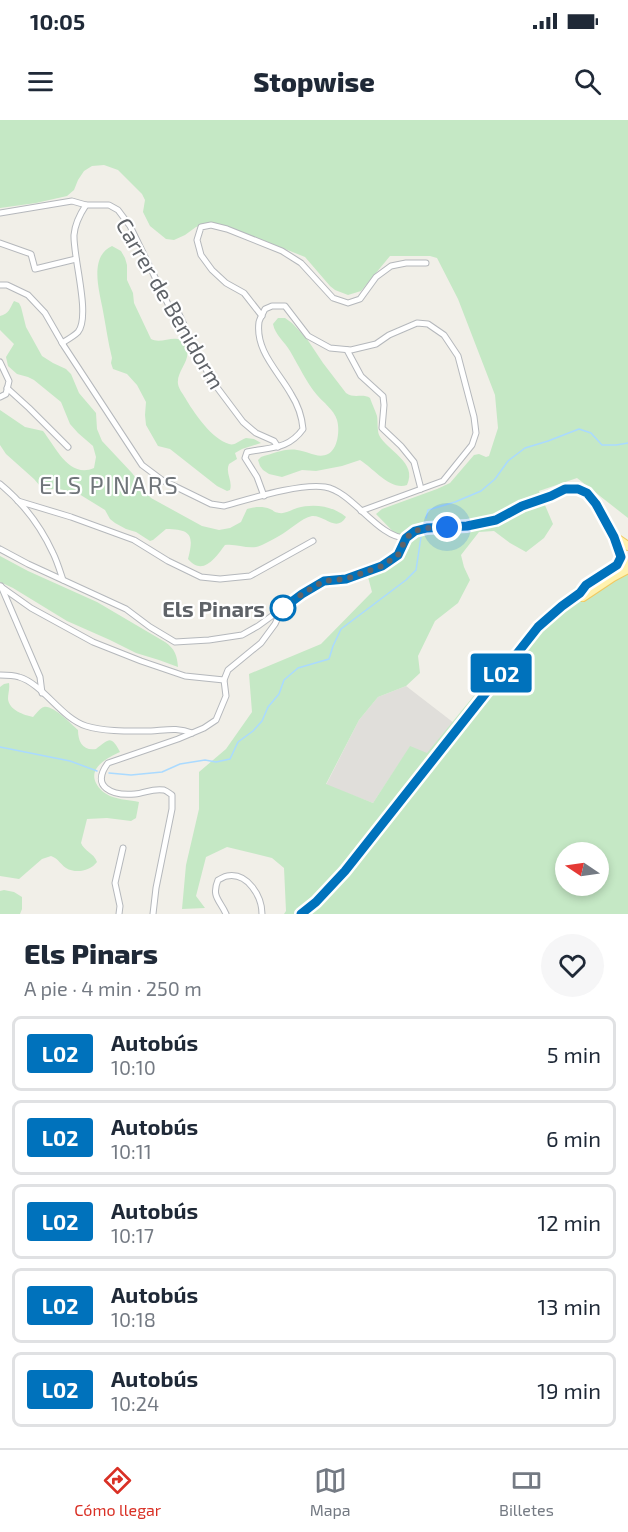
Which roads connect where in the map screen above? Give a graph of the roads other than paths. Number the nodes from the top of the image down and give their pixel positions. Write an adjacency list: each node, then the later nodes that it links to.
1 (86, 205): 2 (street); 4 (street, Carrer de Benidorm); 14 (street, Carrer de Benidorm)
2 (0, 213)
3 (0, 243): 4 (street)
4 (76, 259): 8 (street, Carrer de Benidorm)
5 (426, 263): 7 (street)
6 (0, 285): 8 (street)
7 (262, 316): 9 (street); 14 (street)
8 (62, 343): 17 (street)
9 (347, 350): 16 (street); 16 (street)
10 (0, 362): 11 (street)
11 (7, 388): 12 (street); 13 (street)
12 (0, 397)
13 (68, 447)
14 (278, 447): 17 (street)
15 (0, 484): 18 (street)
16 (421, 489): 19 (street)
17 (264, 496): 19 (street)
18 (18, 501): 22 (street); 25 (street)
19 (361, 511): 21 (street)
20 (614, 537): 21 (street); 24 (main road)
21 (406, 538): 27 (street)
22 (313, 541)
23 (0, 549): 25 (street)
24 (626, 558): 28 (main road); 28 (main road)
25 (63, 580): 27 (street)
26 (0, 586): 30 (street); 31 (street)
27 (282, 609): 30 (street)
28 (529, 639): 38 (main road)
29 (0, 675): 31 (street)
30 (224, 680): 32 (street)
31 (42, 693): 32 (street)
32 (192, 733): 35 (street)
33 (123, 848): 34 (street)
34 (119, 914)
35 (153, 914)
36 (226, 914): 37 (street)
37 (262, 914)
38 (301, 914)

